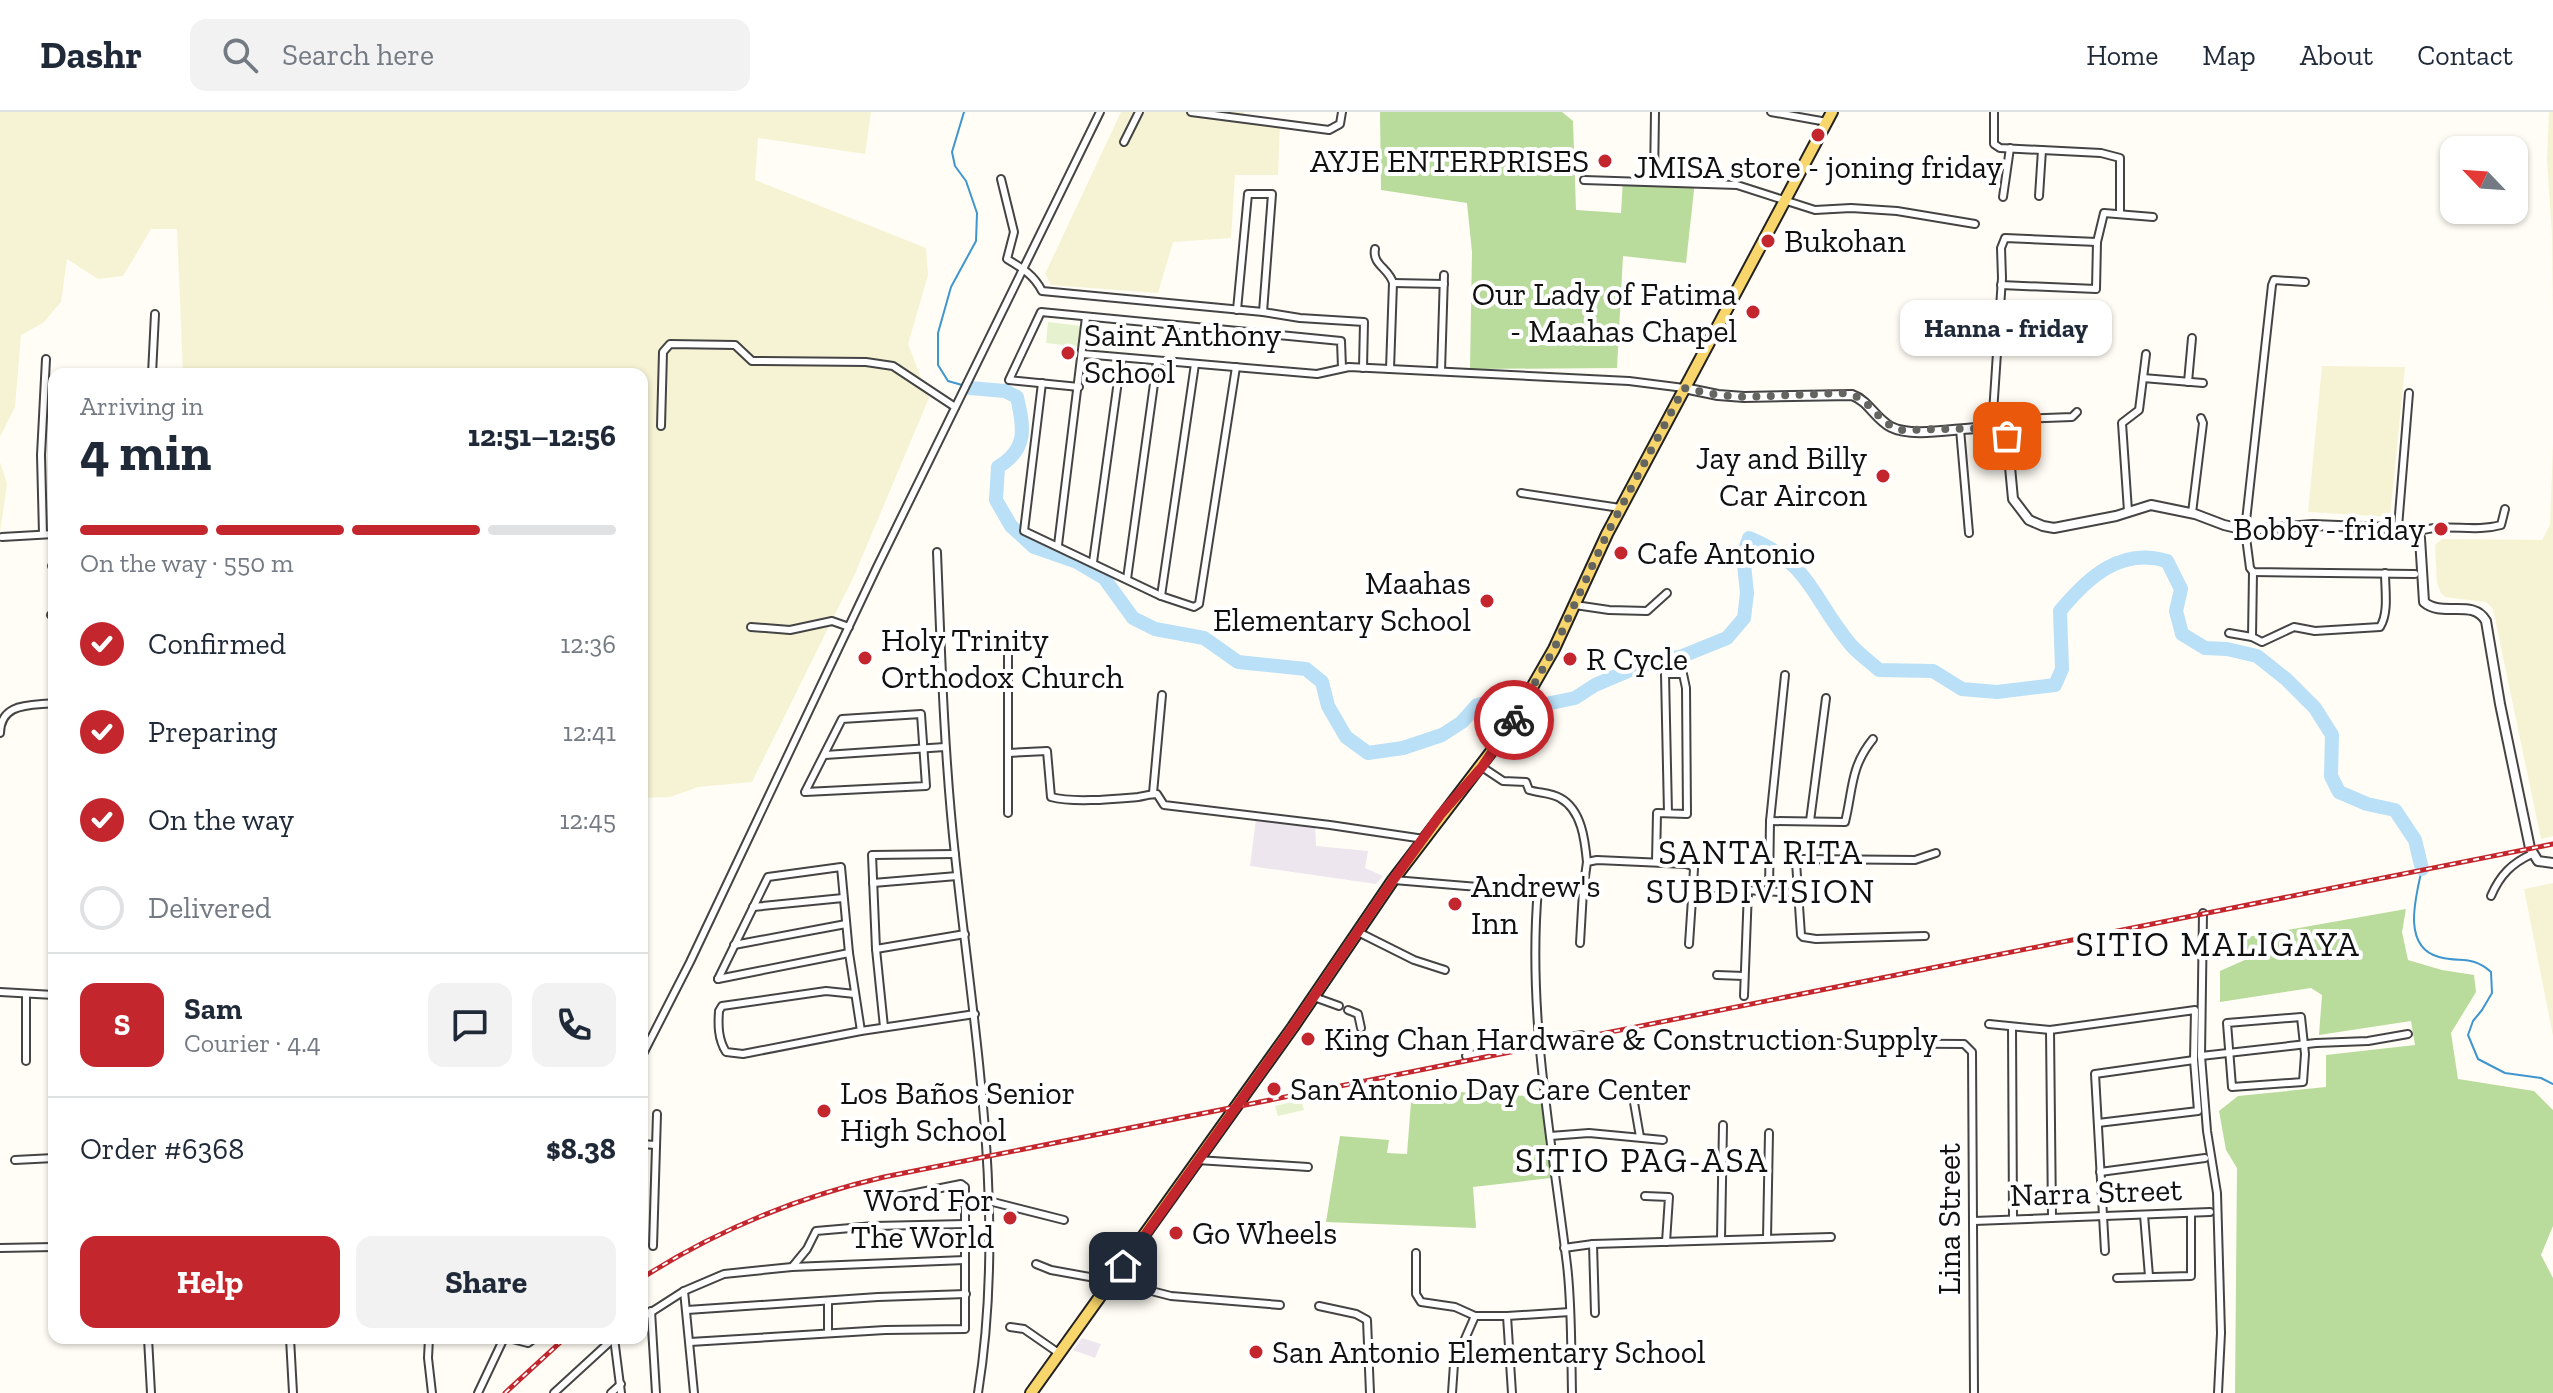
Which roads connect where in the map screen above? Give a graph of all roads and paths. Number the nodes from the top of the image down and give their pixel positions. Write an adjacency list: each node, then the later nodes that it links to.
1 (1100, 112): 23 (street)
2 (1139, 112): 9 (street)
3 (1191, 112): 4 (street)
4 (1342, 112)
5 (1655, 112): 14 (street)
6 (1771, 112): 8 (street)
7 (1994, 112): 10 (street)
8 (1829, 117): 17 (main road)
9 (1124, 142)
10 (2010, 148): 11 (street); 16 (street)
11 (2042, 150): 15 (street); 18 (street)
12 (1001, 179): 23 (street)
13 (1584, 180): 14 (street)
14 (1654, 181): 17 (street)
15 (2039, 196)
16 (2003, 197)
17 (1786, 200): 20 (street); 51 (main road)
18 (2120, 213): 19 (street); 21 (street)
19 (2153, 217)
20 (1975, 224)
21 (2097, 242): 28 (street); 28 (street)
22 (1375, 249): 26 (street)
23 (1023, 267): 29 (street); 53 (street)
24 (1444, 275): 27 (street)
25 (2305, 282): 66 (street)
26 (1393, 283): 27 (street); 44 (street)
27 (1444, 284): 45 (street)
28 (2001, 285): 58 (street)
29 (1237, 310): 30 (street); 30 (street)
30 (1263, 312): 43 (street)
31 (155, 314): 41 (street)
32 (1086, 317): 34 (street); 42 (street); 48 (street)
33 (2192, 338): 47 (street)
34 (1083, 354): 37 (street); 50 (street)
35 (2146, 354): 46 (street)
36 (46, 359): 69 (street)
37 (1121, 359): 38 (street); 74 (street)
38 (1157, 362): 39 (street); 78 (street)
39 (1195, 364): 40 (street); 80 (street)
40 (1236, 367): 42 (street); 80 (street)
41 (152, 368)
42 (1342, 368): 43 (street)
43 (1363, 368): 44 (street)
44 (1390, 369): 45 (street)
45 (1441, 371): 51 (street)
46 (2143, 378): 47 (street); 63 (street)
47 (2188, 382): 49 (street)
48 (1042, 383): 50 (street); 72 (street)
49 (2203, 383)
50 (1079, 387): 72 (street)
51 (1684, 388): 59 (street); 61 (main road)
52 (2409, 393): 65 (street)
53 (956, 406): 57 (street); 83 (street)
54 (2077, 412): 56 (street)
55 (2201, 418): 64 (street)
56 (2006, 424): 58 (street); 63 (street)
57 (661, 426)
58 (1992, 428): 59 (street)
59 (1960, 429): 68 (street)
60 (1521, 493): 61 (street)
61 (1621, 508): 81 (main road)
62 (2505, 509): 67 (street)
63 (2128, 511): 64 (street)
64 (2192, 513): 66 (street)
65 (2398, 527): 66 (street); 67 (street)
66 (2245, 530): 75 (street)
67 (2417, 532): 106 (street)
68 (1969, 533)
69 (43, 534): 70 (street); 71 (street)
70 (48, 534)
71 (2, 537)
72 (1058, 545): 74 (street)
73 (937, 552): 93 (street)
74 (1093, 562): 78 (street)
75 (2253, 572): 76 (street); 85 (street)
76 (2385, 573): 77 (street); 85 (street)
77 (2415, 574)
78 (1127, 579): 80 (street)
79 (1667, 593): 81 (street)
80 (1161, 596)
81 (1575, 605): 97 (main road)
82 (751, 627): 83 (street)
83 (849, 627): 155 (street)
84 (2229, 633): 85 (street)
85 (2252, 637)
86 (1008, 649): 95 (street)
87 (1785, 675): 101 (street)
88 (1162, 695): 98 (street)
89 (1826, 698): 102 (street)
90 (48, 704): 91 (street)
91 (0, 733)
92 (1873, 739): 102 (street)
93 (945, 747): 94 (street); 105 (street)
94 (925, 748): 96 (street); 96 (street); 96 (street)
95 (1008, 753): 98 (street); 99 (street)
96 (825, 755)
97 (1482, 767): 103 (main road); 107 (street)
98 (1153, 793): 103 (street)
99 (1008, 813)
100 (1668, 813): 100 (street); 108 (street)
101 (1770, 821): 102 (street); 117 (street)
102 (1810, 821)
103 (1425, 839): 112 (main road)
104 (1936, 853): 119 (street)
105 (955, 854): 111 (street); 113 (street)
106 (2532, 854): 109 (street); 120 (street)
107 (1587, 862): 108 (street); 118 (street)
108 (1656, 862): 114 (street)
109 (2549, 864): 110 (street)
110 (2553, 871)
111 (957, 876): 113 (street); 126 (street)
112 (1393, 880): 115 (street); 125 (main road)
113 (873, 883): 131 (street)
114 (1693, 887): 116 (street); 129 (street)
115 (1538, 889): 118 (street); 153 (street)
116 (1748, 890): 117 (street); 135 (street)
117 (1769, 890): 119 (street)
118 (1583, 891): 128 (street)
119 (1797, 893): 127 (street)
120 (2491, 896)
121 (843, 898): 122 (street); 122 (street); 124 (street)
122 (753, 907): 130 (street)
123 (2203, 913): 159 (street)
124 (846, 924): 130 (street); 132 (street)
125 (1358, 932): 133 (street); 141 (main road)
126 (965, 934): 131 (street); 144 (street)
127 (1925, 936)
128 (1580, 943)
129 (1689, 944)
130 (734, 945): 132 (street)
131 (876, 949): 146 (street)
132 (849, 953): 138 (street)
133 (1445, 970)
134 (1717, 975): 135 (street)
135 (1744, 976): 140 (street)
136 (0, 992): 137 (street)
137 (26, 994): 139 (street); 161 (street)
138 (855, 994): 150 (street); 150 (street)
139 (48, 995)
140 (1744, 996)
141 (1314, 997): 142 (street); 175 (main road)
142 (1339, 1006)
143 (1348, 1010): 147 (street)
144 (975, 1014): 146 (street); 180 (street)
145 (1989, 1024): 148 (street)
146 (884, 1027): 150 (street)
147 (1361, 1028)
148 (2012, 1028): 149 (street); 186 (street)
149 (2050, 1030): 160 (street); 185 (street)
150 (861, 1031)
151 (2408, 1034): 156 (street)
152 (1582, 1035): 153 (street)
153 (1541, 1042): 158 (street); 167 (street)
154 (1812, 1043): 188 (street, Lina Street)
155 (648, 1044)
156 (2305, 1045): 157 (street); 157 (street); 157 (street)
157 (2230, 1054): 159 (street)
158 (1466, 1056)
159 (2201, 1056): 246 (street)
160 (2194, 1060): 164 (street); 164 (street)
161 (26, 1061)
162 (1632, 1091): 168 (street)
163 (657, 1114): 171 (street)
164 (2098, 1123): 177 (street)
165 (1723, 1125): 192 (street)
166 (1769, 1133): 191 (street)
167 (1550, 1136): 168 (street); 198 (street)
168 (1640, 1137): 169 (street)
169 (1663, 1140)
170 (648, 1144): 171 (street)
171 (655, 1145): 195 (street)
172 (48, 1158): 174 (street)
173 (2205, 1158): 177 (street)
174 (15, 1160)
175 (1197, 1160): 176 (street); 206 (main road)
176 (1308, 1167)
177 (2100, 1172): 184 (street)
178 (1645, 1196): 193 (street)
179 (881, 1200): 189 (street)
180 (989, 1201): 187 (street); 239 (street)
181 (2210, 1212): 182 (street, Narra Street)
182 (2191, 1213): 183 (street, Narra Street); 204 (street)
183 (2144, 1215): 184 (street, Narra Street); 204 (street)
184 (2103, 1216): 185 (street, Narra Street); 199 (street)
185 (2052, 1218): 186 (street, Narra Street)
186 (2013, 1219): 188 (street, Narra Street)
187 (1064, 1220)
188 (1974, 1221): 245 (street, Lina Street)
189 (966, 1224): 201 (street); 203 (street)
190 (1831, 1237): 191 (street)
191 (1767, 1238): 192 (street)
192 (1721, 1239): 193 (street)
193 (1666, 1242): 194 (street)
194 (1593, 1244): 198 (street); 216 (street)
195 (653, 1246)
196 (48, 1247): 197 (street)
197 (0, 1248)
198 (1564, 1248): 214 (street)
199 (2105, 1251)
200 (1416, 1253): 217 (street)
201 (965, 1260): 203 (street); 208 (street)
202 (1036, 1264): 206 (street)
203 (792, 1267): 207 (street)
204 (2149, 1276): 205 (street)
205 (2117, 1278)
206 (1112, 1281): 210 (street); 228 (main road)
207 (684, 1291): 212 (street); 213 (street)
208 (966, 1294): 209 (street); 220 (street)
209 (828, 1301): 212 (street); 220 (street)
210 (1280, 1305)
211 (1319, 1306): 241 (street)
212 (687, 1310): 221 (street)
213 (651, 1311): 215 (street); 237 (street)
214 (1570, 1312): 218 (street); 244 (street)
215 (648, 1313)
216 (1595, 1313)
217 (1475, 1316): 218 (street); 242 (street)
218 (1507, 1316): 243 (street)
219 (1010, 1327): 228 (street)
220 (828, 1333): 221 (street)
221 (690, 1342): 238 (street)
222 (148, 1344): 230 (street)
223 (290, 1344): 231 (street)
224 (429, 1344): 232 (street)
225 (504, 1344): 233 (street)
226 (607, 1344): 234 (street)
227 (615, 1344): 229 (street)
228 (1060, 1354): 240 (main road)
229 (621, 1384): 235 (street); 236 (street)
230 (151, 1393)
231 (293, 1393)
232 (432, 1393)
233 (478, 1393)
234 (554, 1393)
235 (611, 1393)
236 (621, 1393)
237 (656, 1393)
238 (694, 1393)
239 (978, 1393)
240 (1031, 1393)
241 (1370, 1393)
242 (1452, 1393)
243 (1512, 1393)
244 (1572, 1393)
245 (1974, 1393)
246 (2218, 1393)

